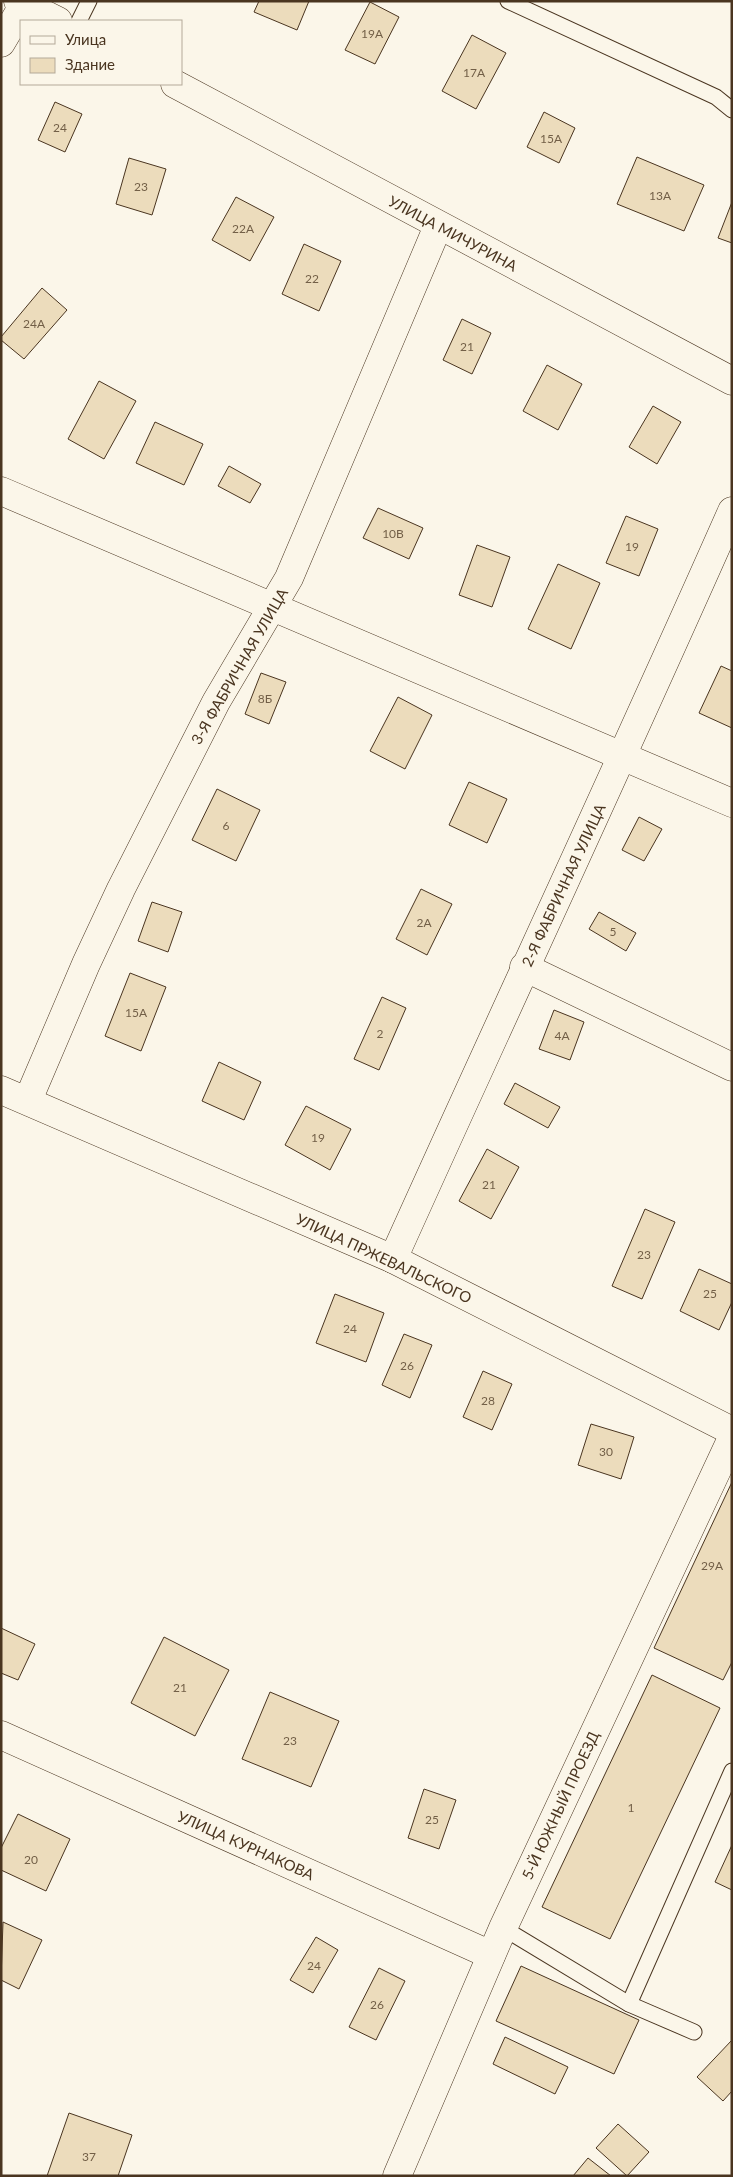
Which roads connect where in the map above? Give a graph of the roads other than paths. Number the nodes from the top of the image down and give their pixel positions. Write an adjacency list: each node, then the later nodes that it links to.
1 (89, 1): 5 (lane)
2 (508, 1): 8 (lane)
3 (21, 3): 4 (street); 6 (street)
4 (56, 20)
5 (80, 20)
6 (1, 43)
7 (177, 85): 9 (street, УЛИЦА МИЧУРИНА)
8 (732, 110)
9 (438, 226): 10 (street, УЛИЦА МИЧУРИНА); 13 (street, 3-Я ФАБРИЧНАЯ УЛИЦА)
10 (732, 381)
11 (1, 492): 13 (street)
12 (732, 511): 14 (street, 2-Я ФАБРИЧНАЯ УЛИЦА)
13 (273, 607): 14 (street); 19 (street, 3-Я ФАБРИЧНАЯ УЛИЦА)
14 (623, 757): 15 (street); 16 (street, 2-Я ФАБРИЧНАЯ УЛИЦА)
15 (732, 803)
16 (524, 967): 17 (street); 20 (street, 2-Я ФАБРИЧНАЯ УЛИЦА)
17 (732, 1067)
18 (1, 1090): 19 (street, УЛИЦА ПРЖЕВАЛЬСКОГО)
19 (28, 1100): 20 (street, УЛИЦА ПРЖЕВАЛЬСКОГО)
20 (393, 1259): 21 (street, УЛИЦА ПРЖЕВАЛЬСКОГО)
21 (732, 1431)
22 (732, 1438): 25 (street, 5-Й ЮЖНЫЙ ПРОЕЗД)
23 (1, 1735): 26 (street, УЛИЦА КУРНАКОВА)
24 (732, 1771): 27 (lane)
25 (503, 1928): 26 (street, 5-Й ЮЖНЫЙ ПРОЕЗД); 27 (lane)
26 (491, 1955): 29 (street, 5-Й ЮЖНЫЙ ПРОЕЗД)
27 (629, 2004): 28 (lane)
28 (694, 2032)
29 (397, 2176)

